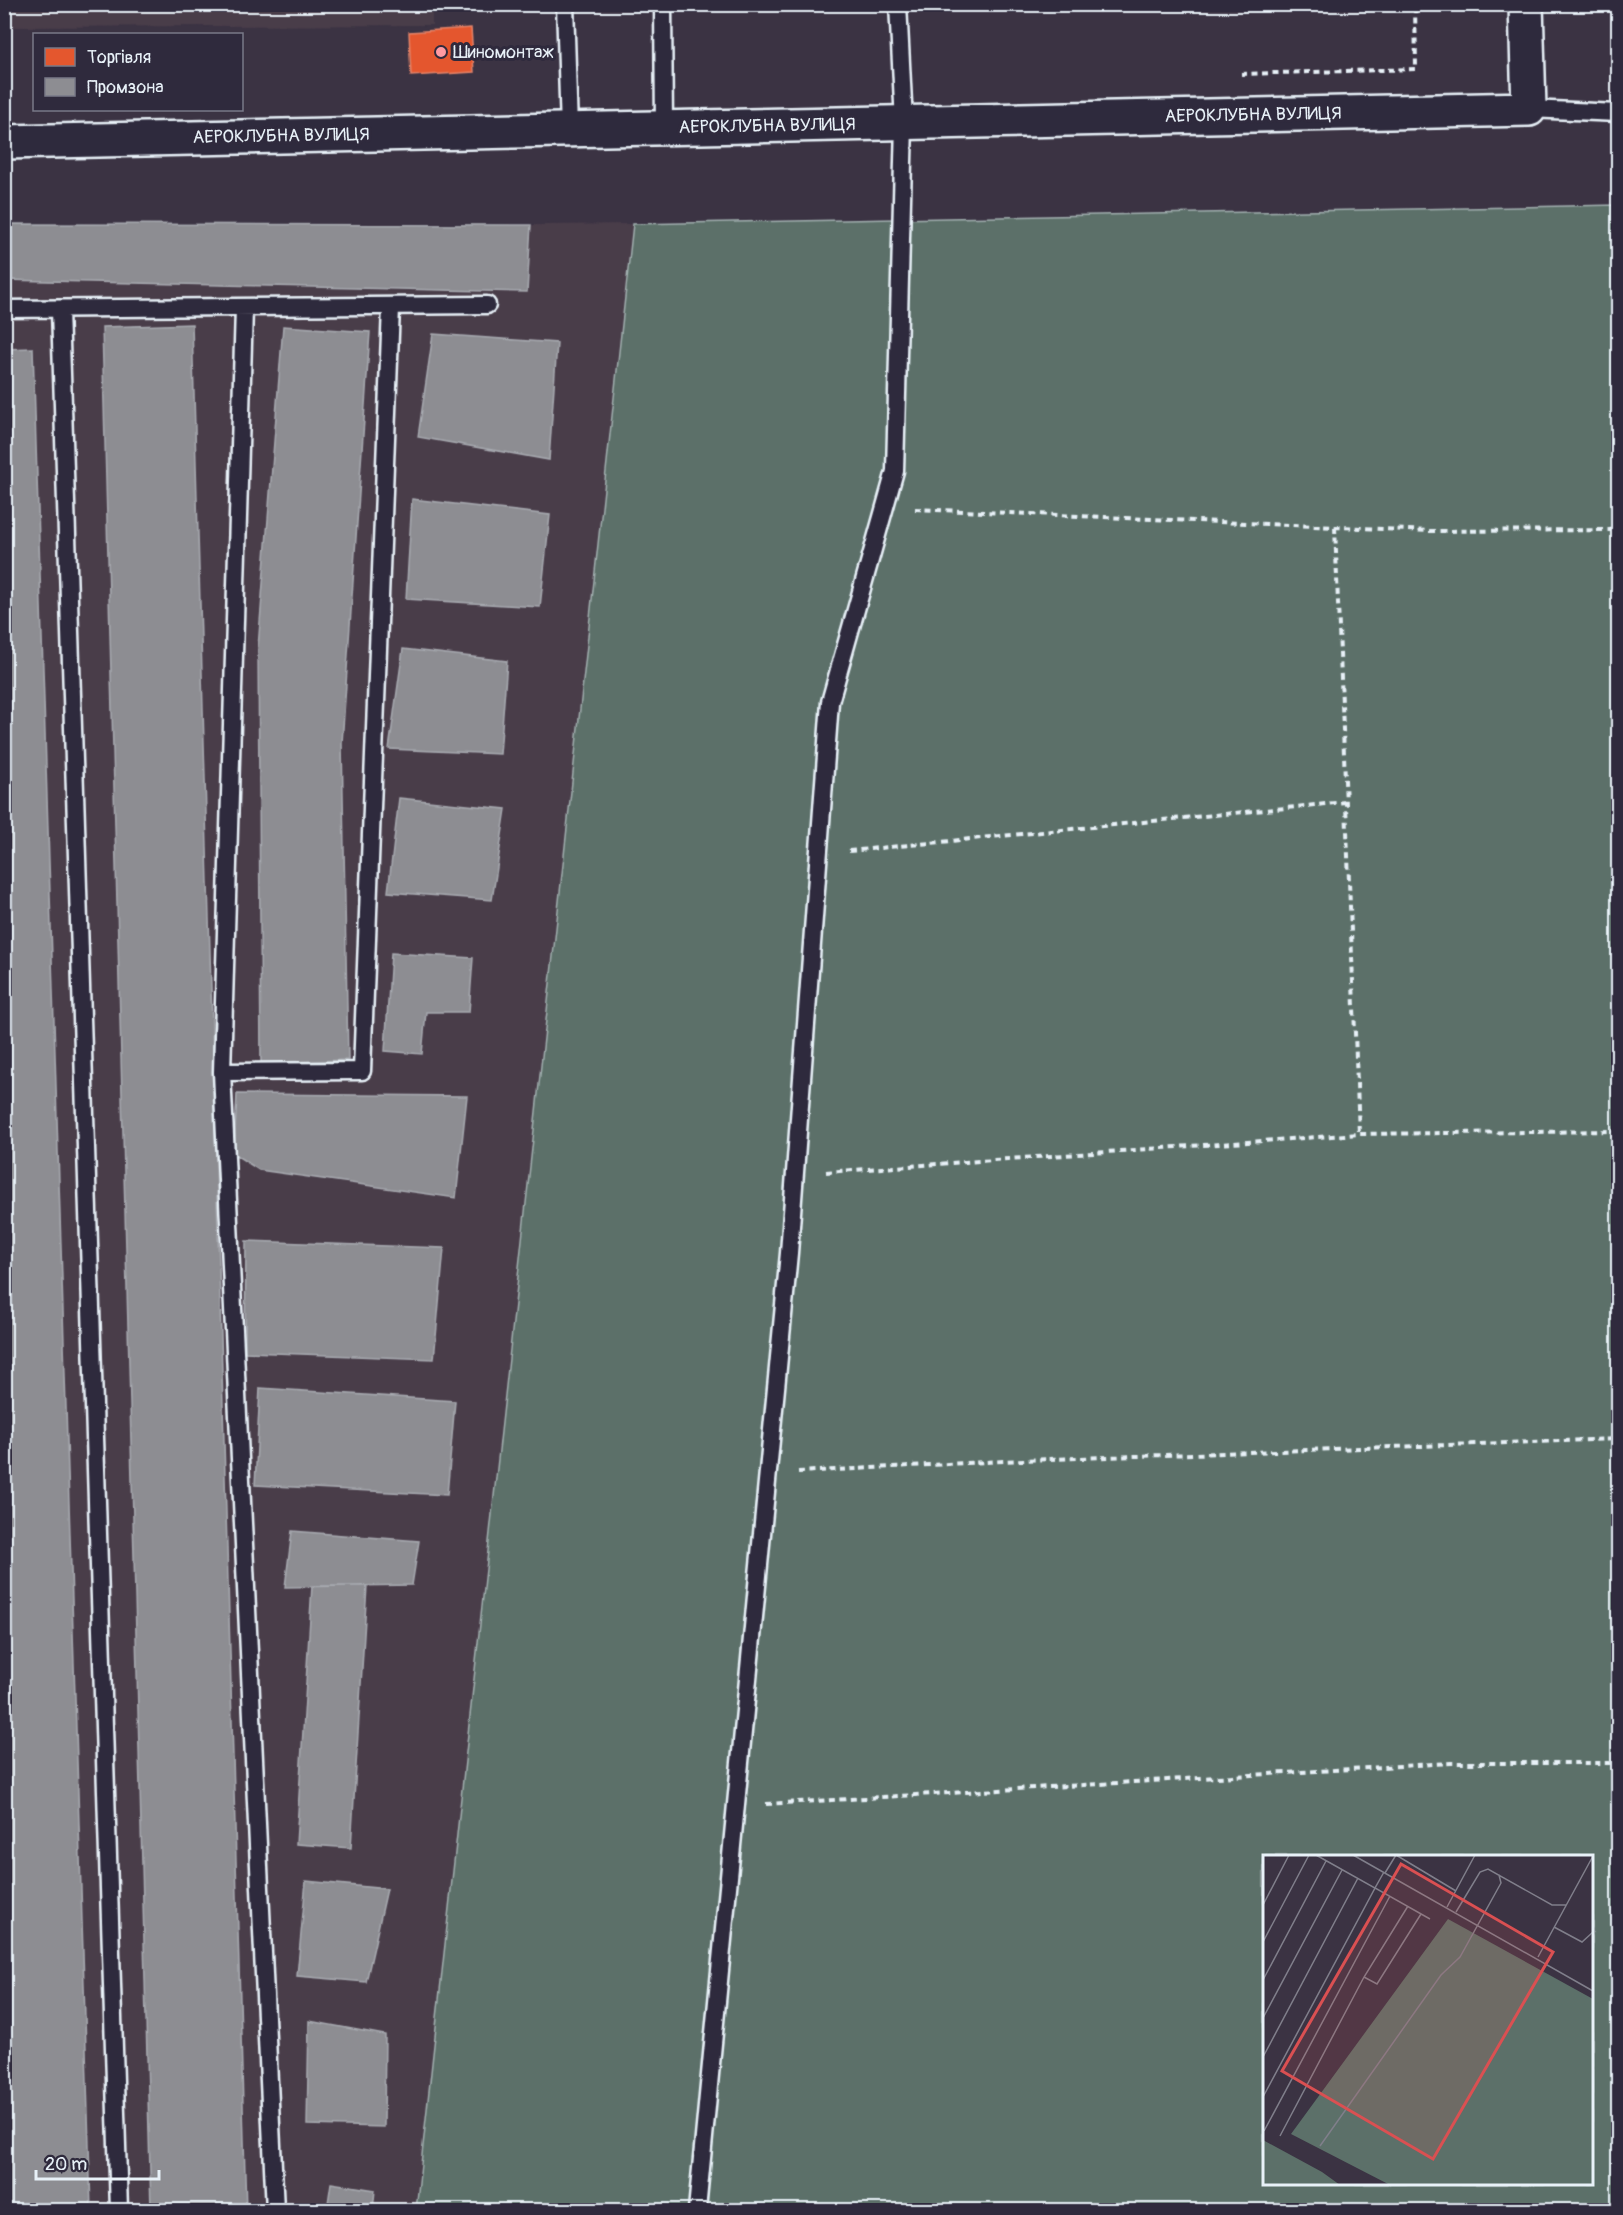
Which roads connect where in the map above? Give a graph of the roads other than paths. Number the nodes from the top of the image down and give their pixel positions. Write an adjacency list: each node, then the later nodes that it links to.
1 (565, 4): 9 (lane)
2 (663, 4): 8 (lane)
3 (898, 4): 7 (lane)
4 (1526, 4): 5 (street)
5 (1529, 109): 6 (lane); 7 (street, АЕРОКЛУБНА ВУЛИЦЯ)
6 (1618, 113)
7 (904, 123): 8 (street, АЕРОКЛУБНА ВУЛИЦЯ); 19 (lane)
8 (664, 128): 9 (street, АЕРОКЛУБНА ВУЛИЦЯ)
9 (569, 130): 10 (street, АЕРОКЛУБНА ВУЛИЦЯ)
10 (4, 142)
11 (487, 305): 12 (lane)
12 (391, 306): 13 (lane); 16 (lane)
13 (244, 308): 15 (lane); 16 (lane)
14 (4, 309): 15 (lane)
15 (60, 309): 17 (lane)
16 (222, 1072): 18 (lane)
17 (119, 2211)
18 (275, 2211)
19 (697, 2211)

